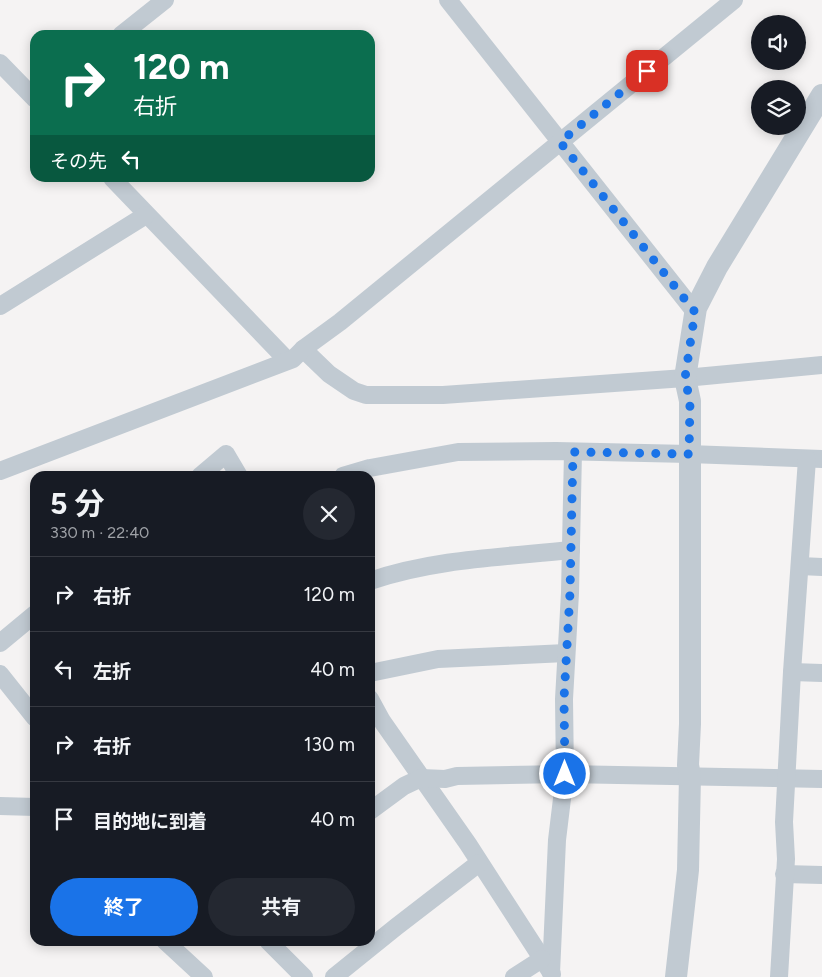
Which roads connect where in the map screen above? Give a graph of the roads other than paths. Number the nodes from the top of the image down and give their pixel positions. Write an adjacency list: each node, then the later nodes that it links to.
1 (165, 0): 4 (street)
2 (448, 0): 8 (street)
3 (734, 0): 8 (street)
4 (127, 30)
5 (0, 63): 6 (street)
6 (30, 94)
7 (822, 95): 12 (street)
8 (560, 142): 12 (street); 13 (street)
9 (116, 182): 10 (street)
10 (146, 215): 11 (street); 14 (street)
11 (0, 306)
12 (695, 312): 16 (street)
13 (303, 349): 14 (street); 16 (street)
14 (287, 360): 20 (street)
15 (822, 365): 16 (street)
16 (685, 378): 18 (street)
17 (573, 452): 18 (street); 23 (street); 24 (street)
18 (689, 454): 19 (street); 38 (street)
19 (815, 459): 25 (street)
20 (0, 471)
21 (206, 471): 22 (street)
22 (236, 471)
23 (360, 471)
24 (571, 550): 27 (street); 30 (street)
25 (800, 566): 26 (street); 32 (street)
26 (822, 567)
27 (375, 579)
28 (30, 618): 29 (street)
29 (0, 643)
30 (566, 652): 31 (street); 37 (street)
31 (375, 672)
32 (792, 672): 33 (street); 41 (street)
33 (822, 672)
34 (0, 674): 36 (street)
35 (375, 709): 39 (street)
36 (30, 712)
37 (565, 774): 38 (street); 39 (street); 52 (street)
38 (690, 776): 41 (street); 57 (street)
39 (421, 778): 44 (street); 45 (street)
40 (822, 779): 41 (street)
41 (788, 780): 46 (street)
42 (0, 806): 43 (street)
43 (30, 807)
44 (375, 807)
45 (479, 863): 48 (street); 52 (street)
46 (784, 874): 47 (street); 58 (street)
47 (822, 875)
48 (375, 944)
49 (170, 946): 53 (street)
50 (273, 946): 54 (street)
51 (372, 946): 55 (street)
52 (549, 970): 56 (street)
53 (204, 977)
54 (304, 977)
55 (334, 977)
56 (514, 977)
57 (676, 977)
58 (779, 977)

